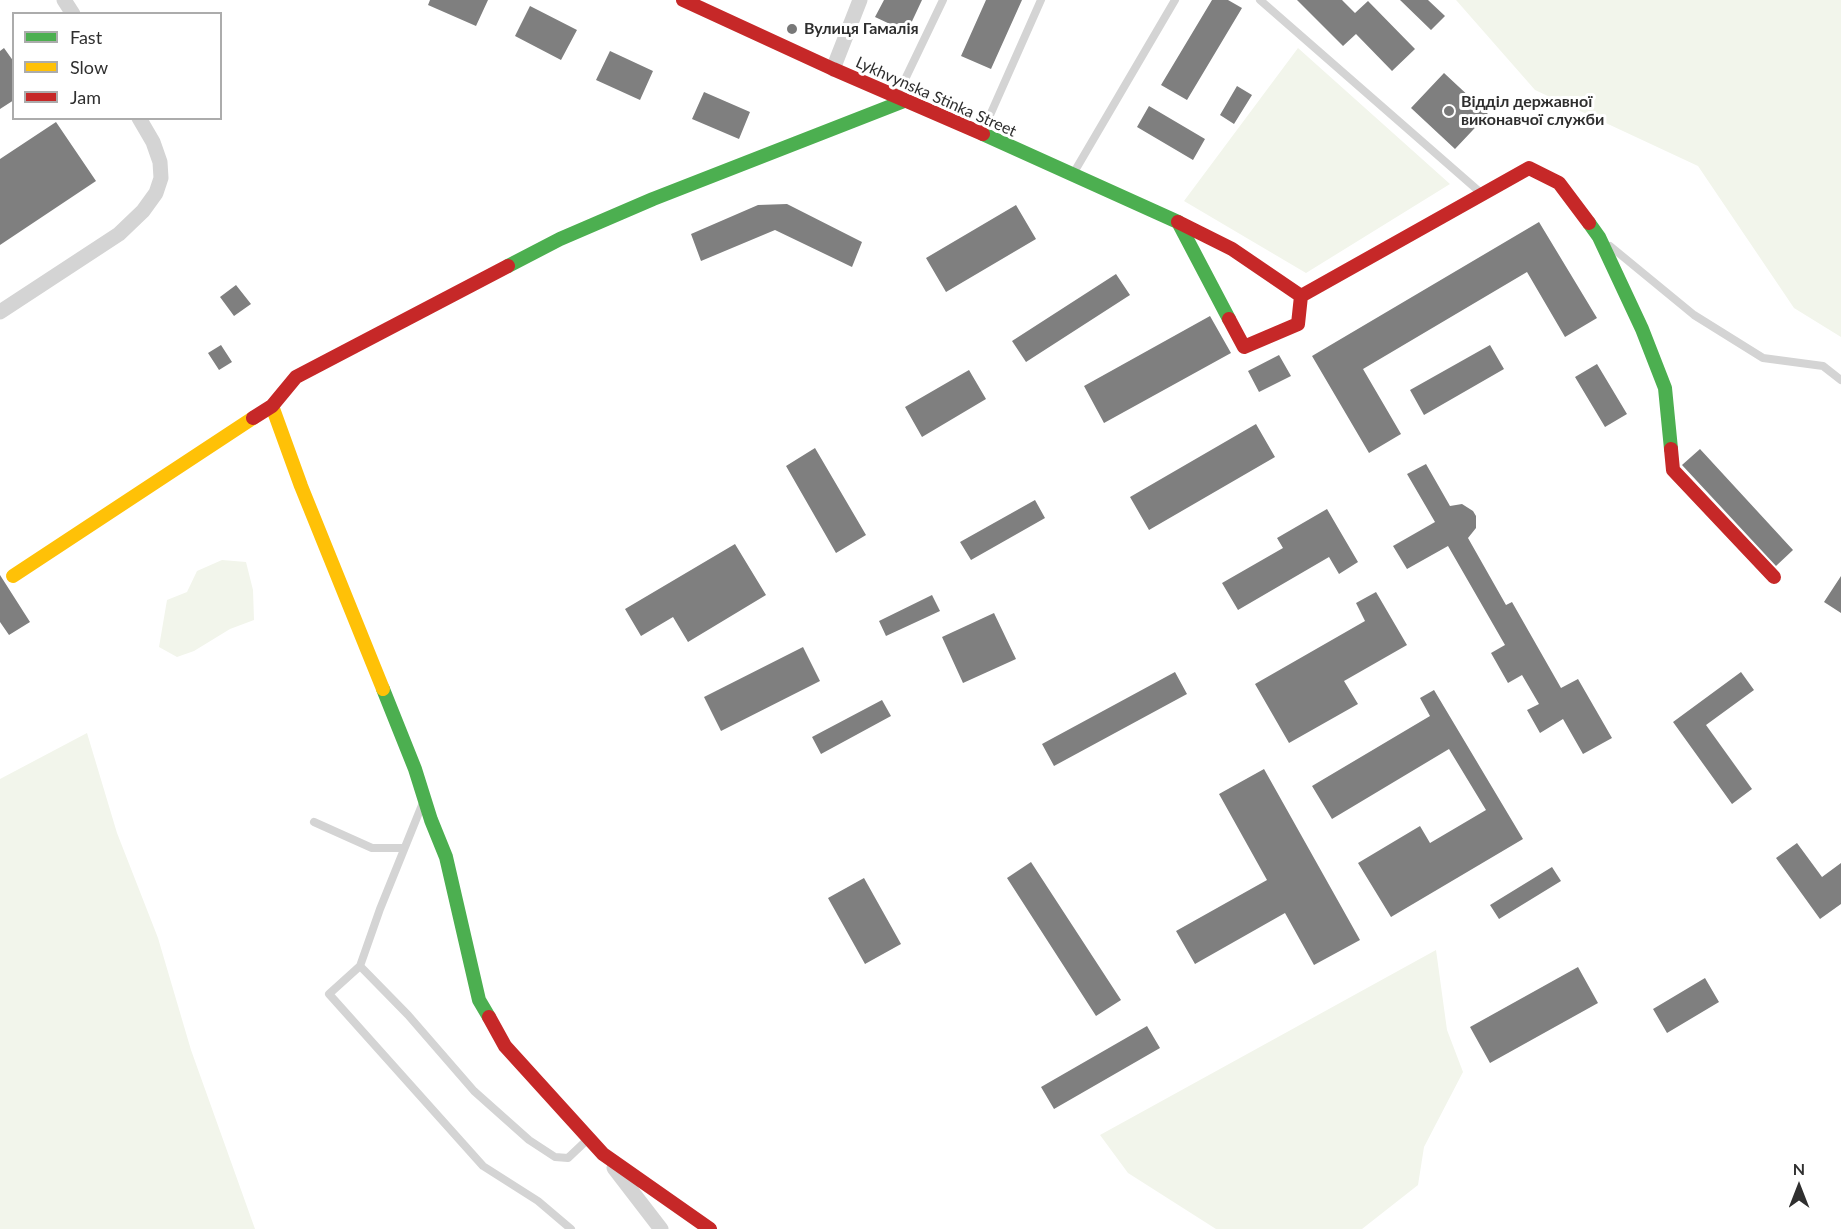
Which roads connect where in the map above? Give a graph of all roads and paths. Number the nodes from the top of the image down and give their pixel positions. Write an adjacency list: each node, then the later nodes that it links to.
1 (683, 0): 7 (street, Lykhvynska Stinka Street)
2 (860, 0): 7 (street)
3 (943, 0): 8 (lane)
4 (1041, 0): 10 (lane)
5 (1175, 0): 11 (lane)
6 (1260, 0): 12 (lane)
7 (833, 69): 8 (street, Lykhvynska Stinka Street)
8 (900, 99): 10 (street, Lykhvynska Stinka Street); 18 (street)
9 (140, 120): 16 (street)
10 (981, 135): 11 (street, Lykhvynska Stinka Street)
11 (1072, 175): 13 (street, Lykhvynska Stinka Street)
12 (1482, 194): 14 (street); 15 (street)
13 (1178, 222): 15 (street, Lykhvynska Stinka Street); 15 (street)
14 (1599, 237): 17 (lane); 20 (street)
15 (1301, 297)
16 (0, 312)
17 (1841, 380)
18 (272, 406): 19 (street); 21 (street)
19 (13, 576)
20 (1774, 577)
21 (424, 799): 23 (lane); 25 (street)
22 (314, 822): 23 (lane)
23 (404, 848): 24 (lane)
24 (360, 966): 25 (lane); 27 (lane)
25 (589, 1138): 26 (street)
26 (603, 1154): 28 (street); 29 (street)
27 (571, 1229)
28 (661, 1229)
29 (710, 1229)

